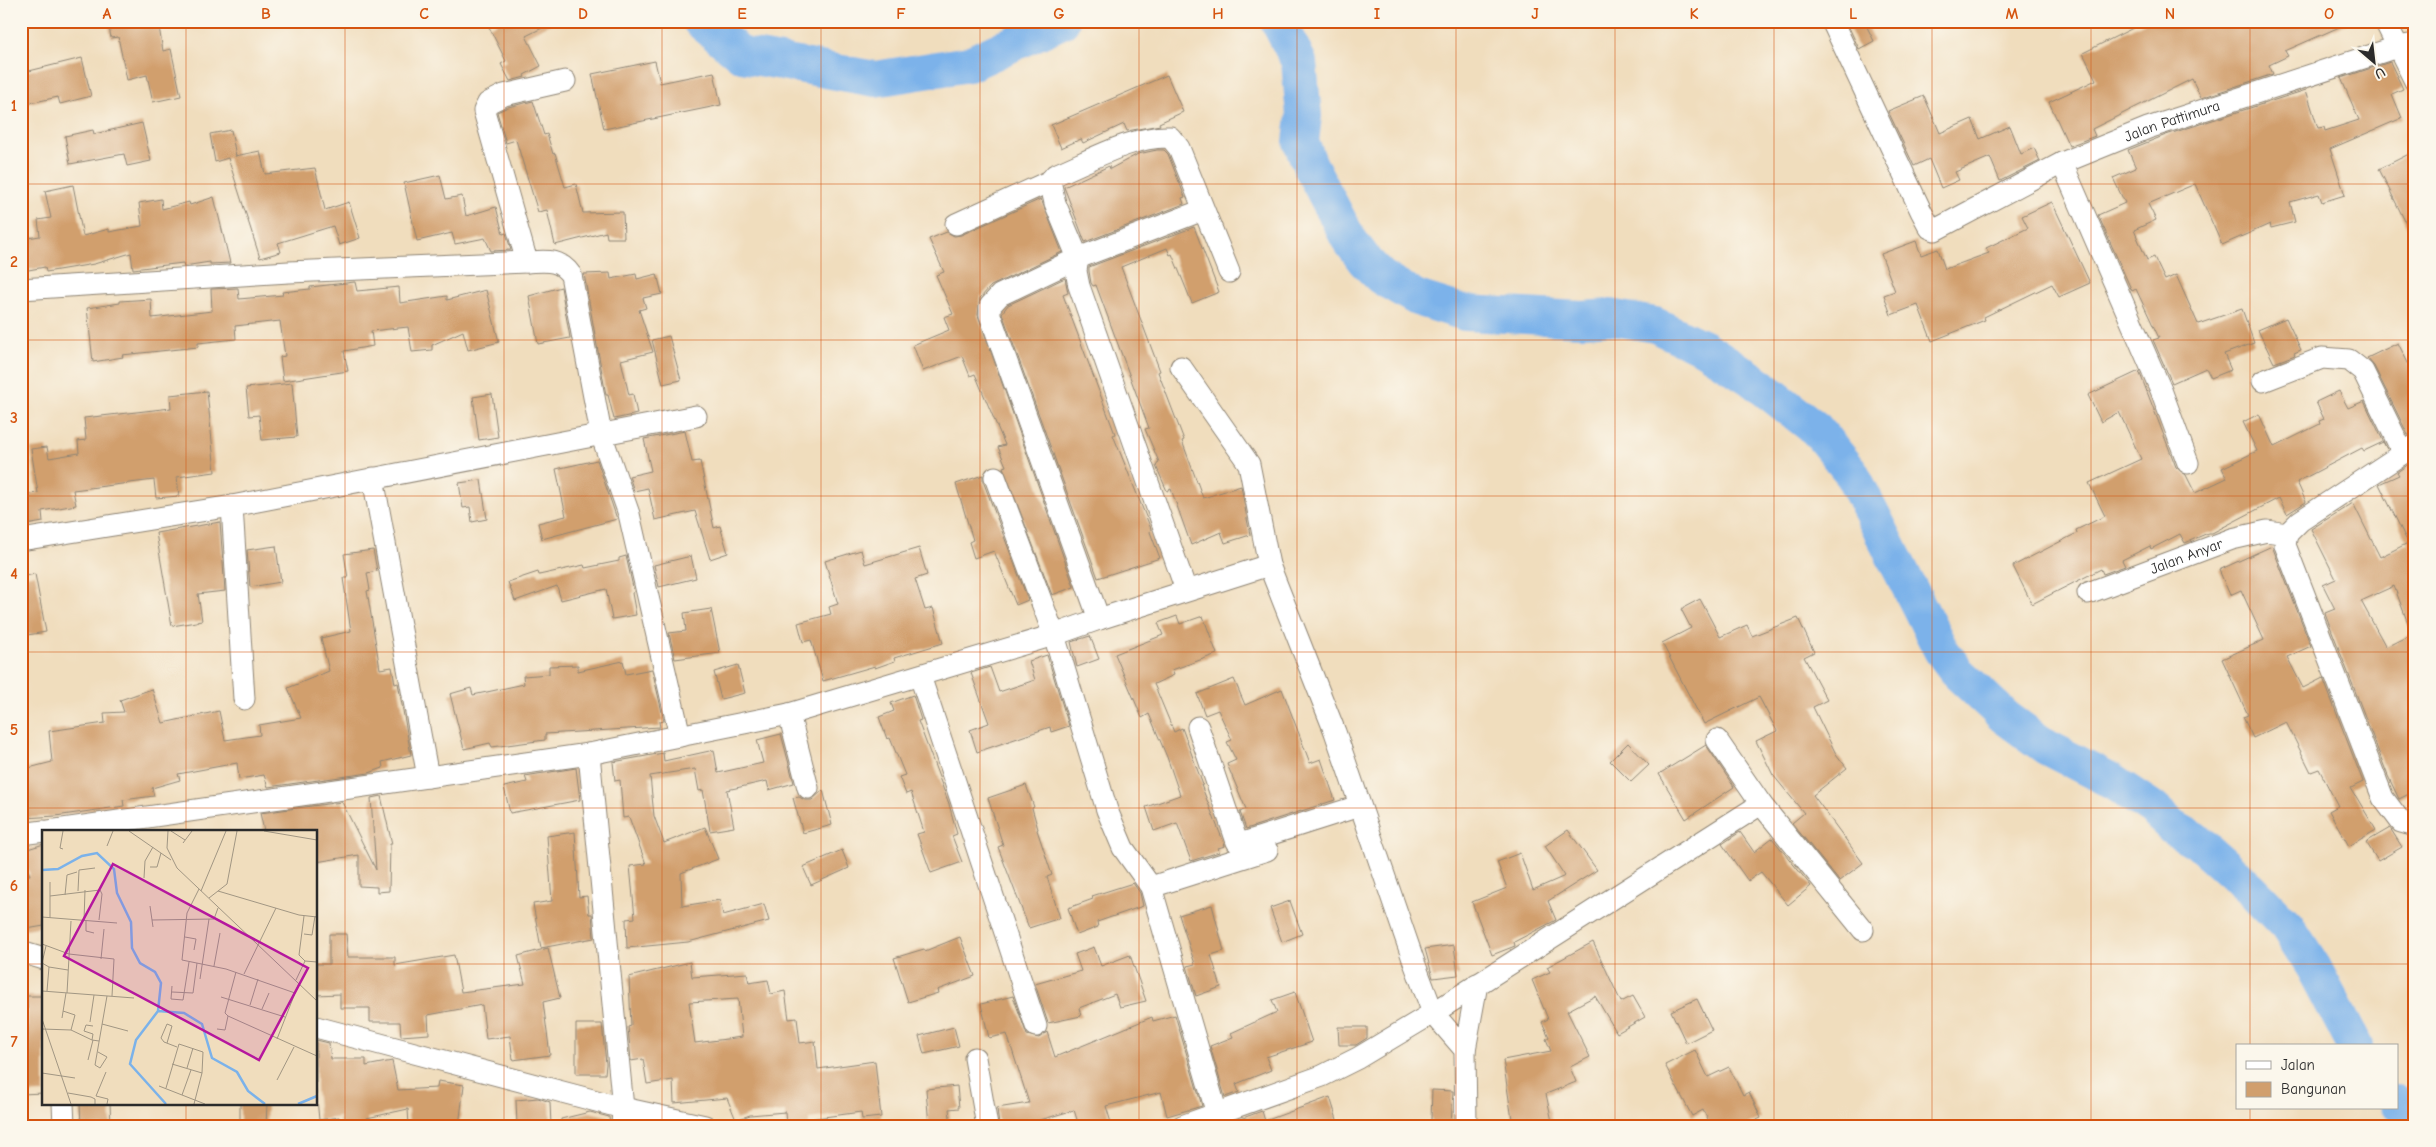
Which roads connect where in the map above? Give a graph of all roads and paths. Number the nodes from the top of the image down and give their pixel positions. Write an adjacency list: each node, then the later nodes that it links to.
1 (1832, 21): 6 (street, Jalan Pattimura)
2 (2385, 21): 3 (street)
3 (2406, 46): 5 (street); 6 (street, Jalan Pattimura)
4 (565, 81): 11 (street)
5 (2415, 81)
6 (2062, 163): 19 (street)
7 (1050, 181): 8 (street); 9 (street); 10 (street)
8 (1203, 210): 10 (street); 12 (street)
9 (956, 224)
10 (1078, 258): 26 (street); 28 (street)
11 (527, 262): 13 (street); 17 (street)
12 (1229, 272)
13 (21, 289)
14 (1181, 367): 25 (street)
15 (2264, 381): 18 (street)
16 (696, 416): 17 (street)
17 (602, 434): 21 (street); 34 (street)
18 (2409, 449): 23 (street)
19 (2188, 463)
20 (995, 477): 29 (street)
21 (374, 478): 22 (street); 37 (street)
22 (232, 506): 24 (street); 31 (street)
23 (2287, 534): 27 (street, Jalan Anyar); 41 (street)
24 (21, 540)
25 (1269, 565): 26 (street); 40 (street)
26 (1186, 590): 28 (street)
27 (2088, 593)
28 (1098, 618): 29 (street)
29 (1054, 635): 30 (street); 45 (street)
30 (920, 676): 32 (street); 51 (street)
31 (244, 698)
32 (789, 714): 34 (street); 38 (street)
33 (1198, 727): 40 (street)
34 (680, 736): 36 (street)
35 (1717, 740): 39 (street)
36 (588, 754): 37 (street); 57 (street)
37 (428, 777): 42 (street)
38 (808, 788)
39 (1761, 804): 46 (street); 49 (street)
40 (1361, 812): 45 (street); 50 (street)
41 (2415, 826)
42 (56, 830)
43 (42, 832): 44 (street)
44 (21, 834)
45 (1151, 887): 56 (street)
46 (1863, 930)
47 (21, 952): 48 (street)
48 (42, 958)
49 (1476, 984): 50 (street); 53 (street)
50 (1433, 1013): 53 (street); 56 (street)
51 (1036, 1026)
52 (318, 1028): 57 (street)
53 (1465, 1050): 62 (street)
54 (975, 1058): 60 (street)
55 (63, 1104): 58 (street)
56 (1217, 1114): 61 (street)
57 (623, 1117): 59 (street)
58 (64, 1126)
59 (705, 1126)
60 (987, 1126)
61 (1182, 1126)
62 (1466, 1126)

